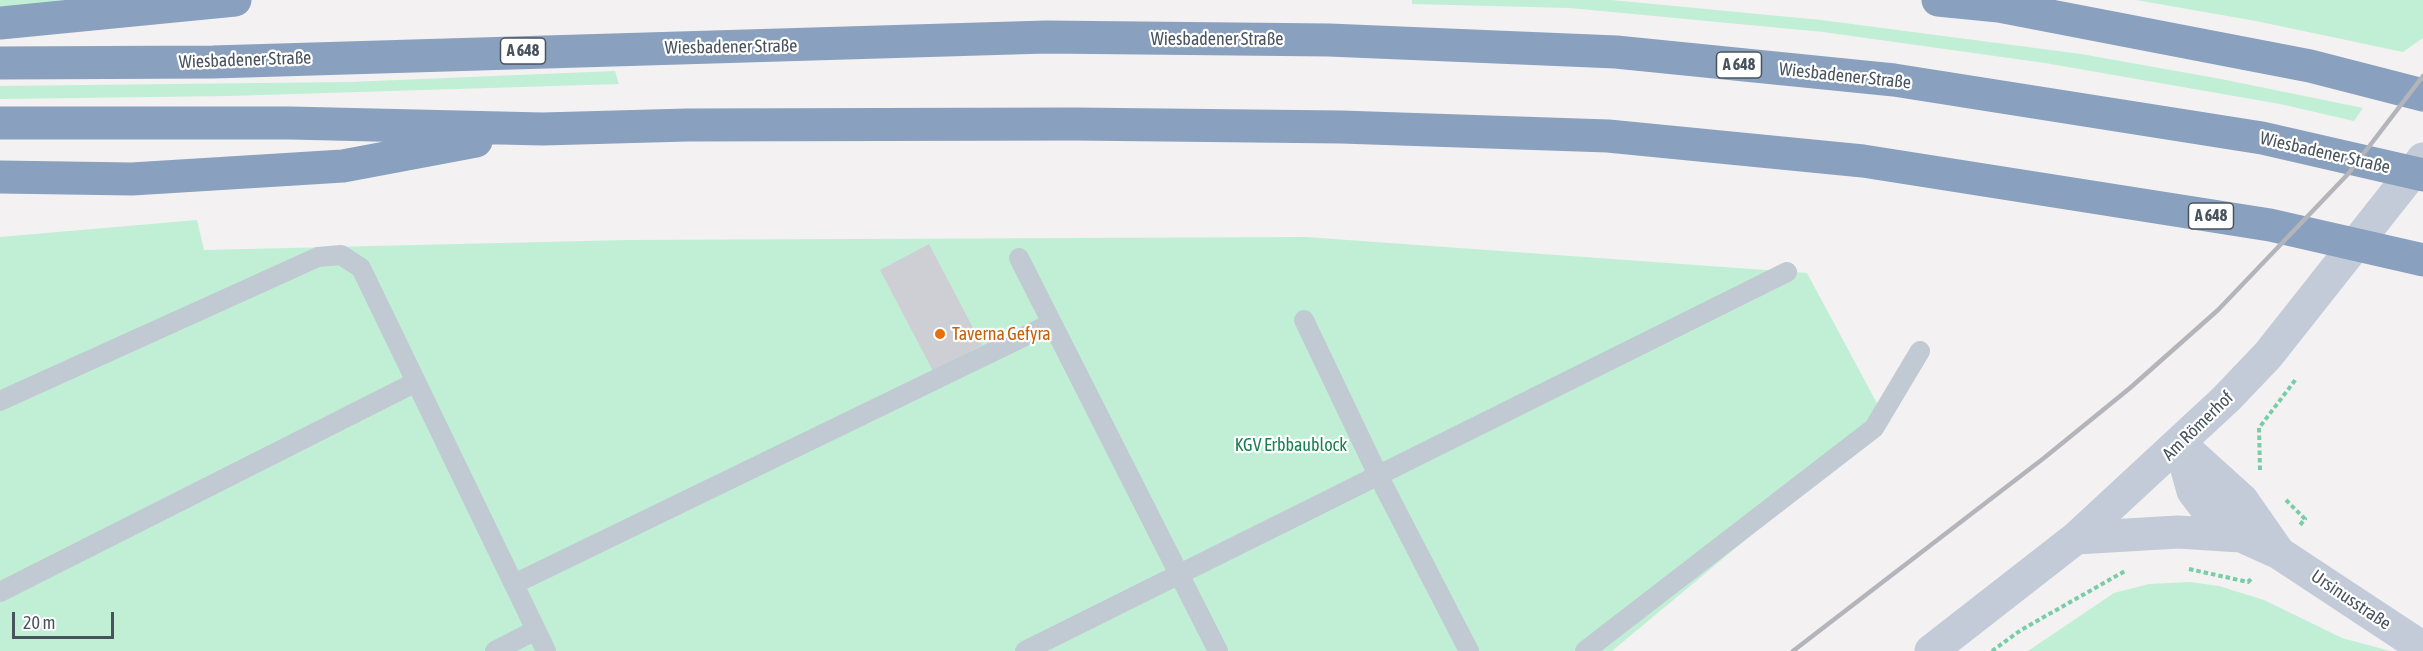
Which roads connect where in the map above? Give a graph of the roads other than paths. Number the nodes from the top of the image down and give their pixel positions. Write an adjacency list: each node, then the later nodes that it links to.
1 (235, 0): 3 (highway)
2 (1938, 0): 5 (highway)
3 (0, 23)
4 (0, 63): 9 (highway, Wiesbadener Straße / A 648)
5 (2423, 95)
6 (0, 123): 7 (highway, A 648)
7 (543, 129): 11 (highway, A 648); 14 (highway, A 648)
8 (2423, 159): 21 (main road, Am Römerhof)
9 (2423, 175)
10 (0, 177): 11 (highway, A 648)
11 (132, 179): 12 (highway, A 648)
12 (0, 198)
13 (1019, 258): 17 (lane)
14 (2423, 260)
15 (1787, 272): 22 (lane)
16 (1304, 320): 22 (lane)
17 (1052, 323): 26 (lane); 27 (lane)
18 (1920, 351): 36 (lane)
19 (416, 382): 20 (lane); 27 (lane); 28 (lane)
20 (0, 401)
21 (2180, 444): 23 (main road, Ursinusstraße); 24 (main road, Am Römerhof); 25 (main road, Ursinusstraße)
22 (1378, 475): 26 (lane); 35 (lane)
23 (2242, 536): 24 (main road, Ursinusstraße); 25 (main road, Ursinusstraße)
24 (2076, 538): 37 (main road, Am Römerhof)
25 (2279, 553): 30 (main road, Ursinusstraße)
26 (1180, 574): 33 (lane); 34 (lane)
27 (514, 584): 29 (lane)
28 (0, 592)
29 (536, 630): 31 (lane); 32 (lane)
30 (2423, 648)
31 (495, 651)
32 (546, 651)
33 (1026, 651)
34 (1218, 651)
35 (1469, 651)
36 (1585, 651)
37 (1931, 651)

